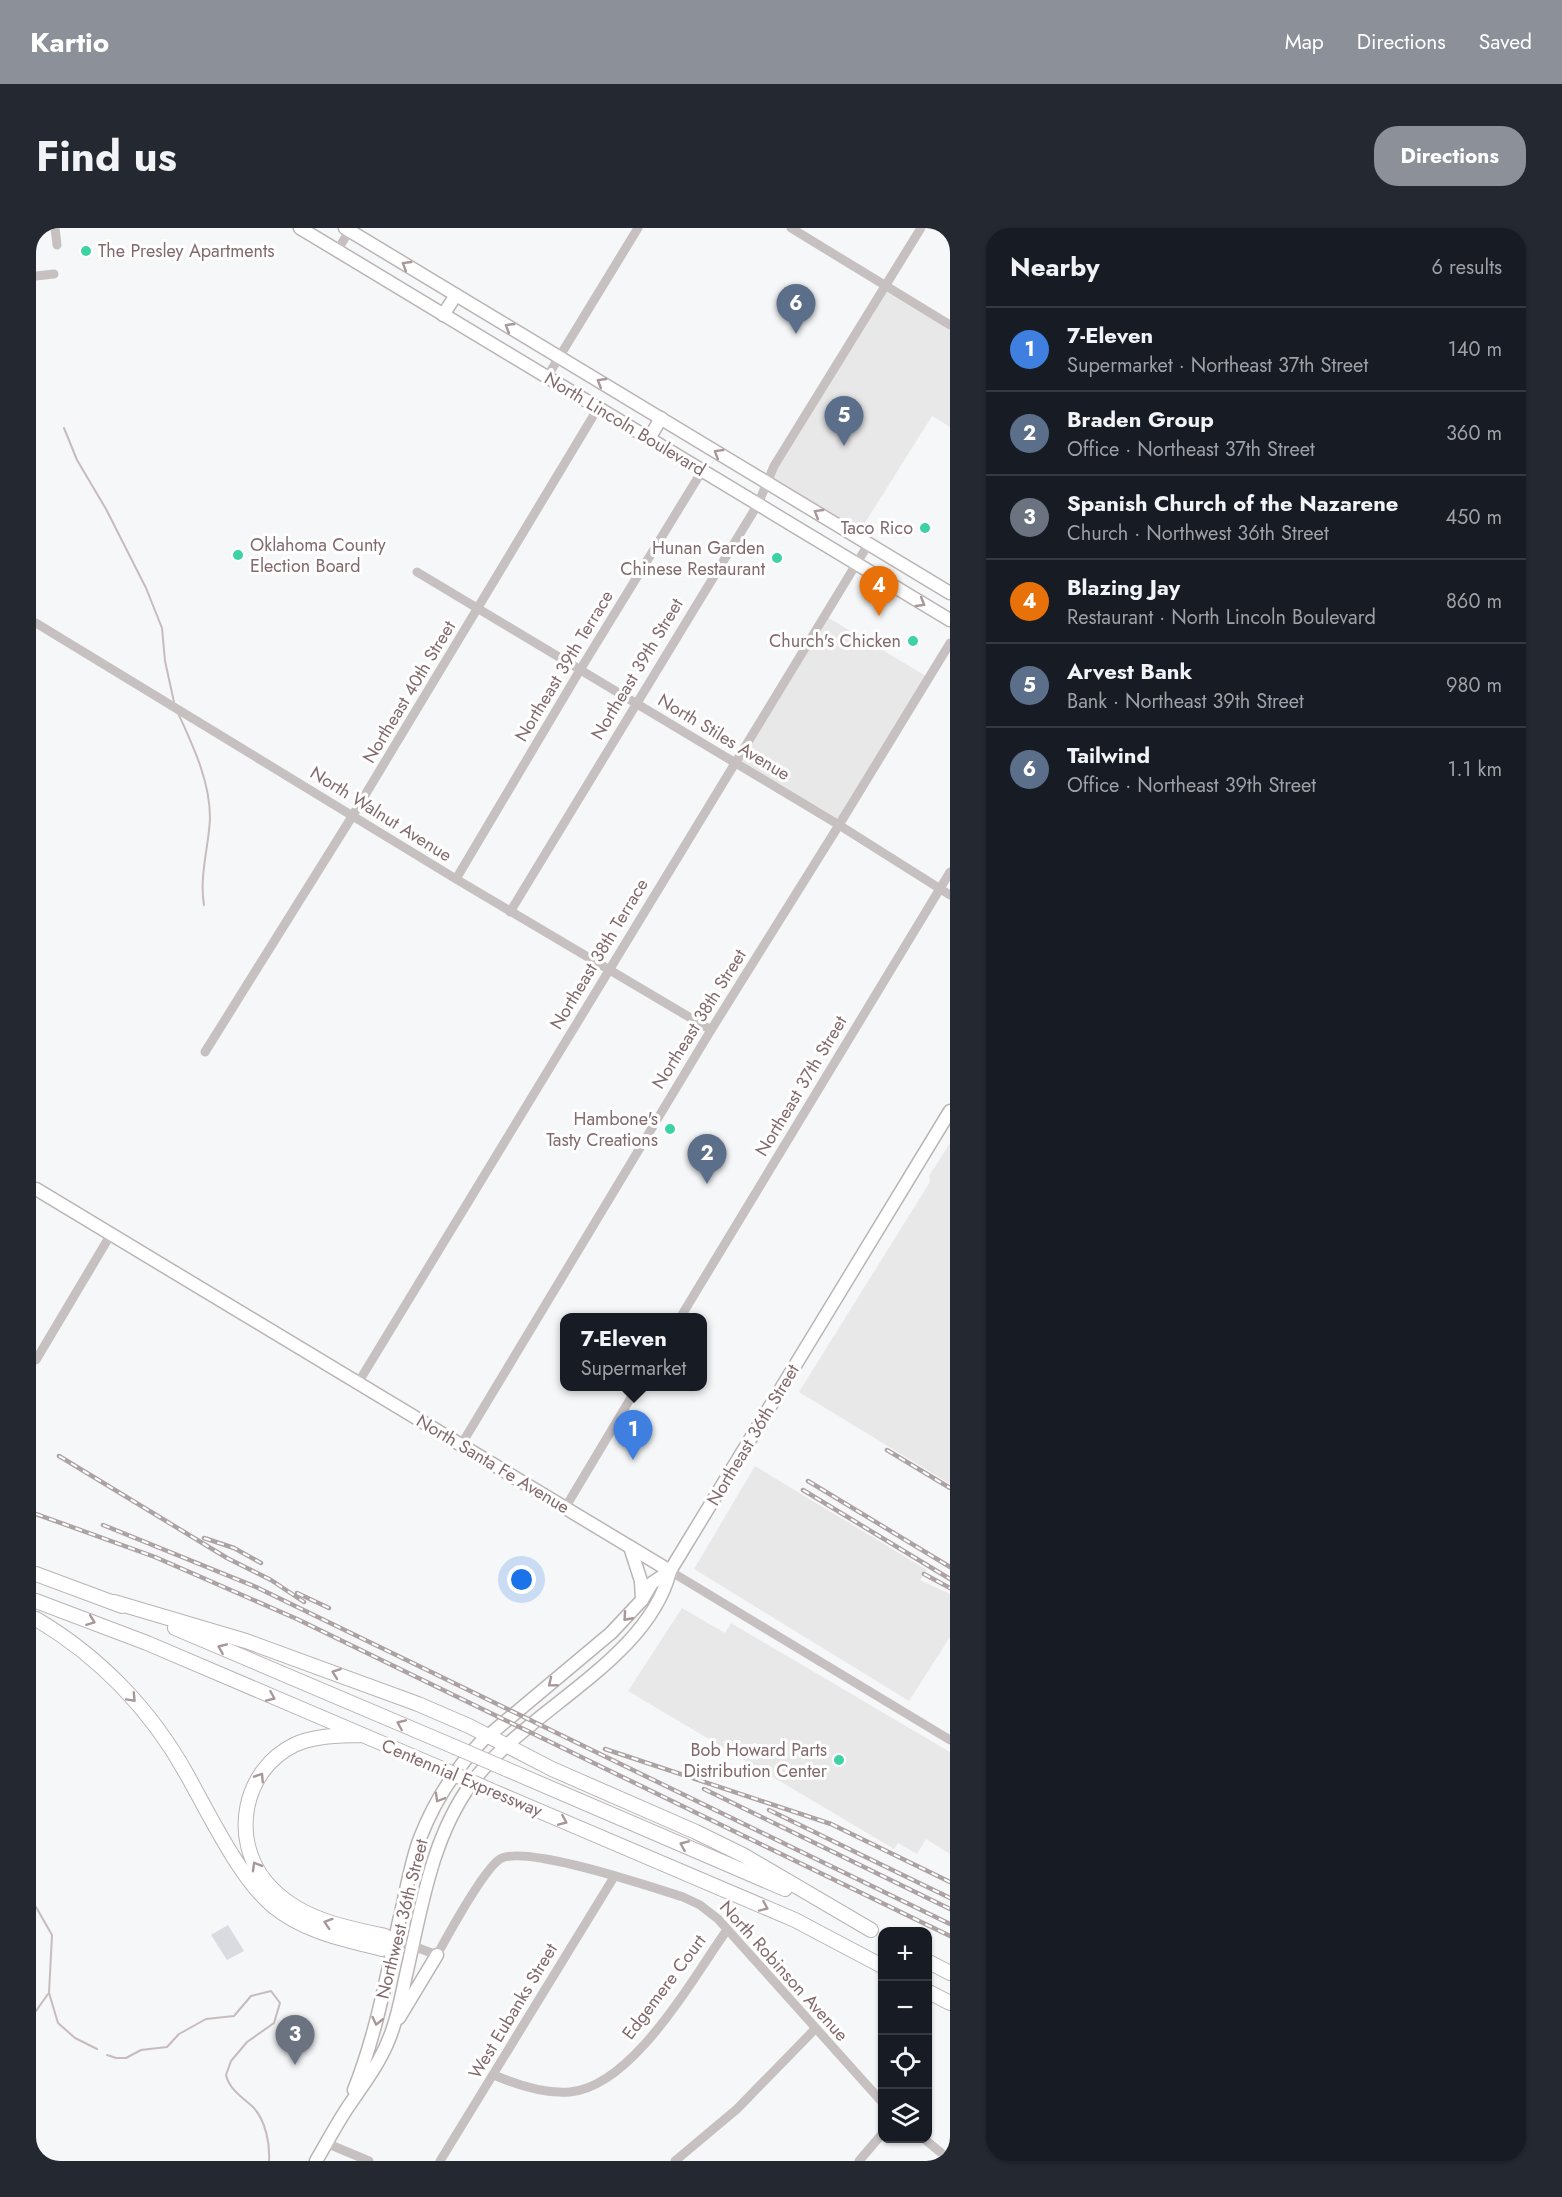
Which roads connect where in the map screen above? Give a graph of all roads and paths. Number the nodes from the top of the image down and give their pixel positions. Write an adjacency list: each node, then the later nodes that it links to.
1 (55, 228): 7 (street)
2 (300, 228): 8 (main road, North Lincoln Boulevard)
3 (638, 228): 15 (street)
4 (791, 228): 11 (street)
5 (921, 228): 11 (street, Northeast 39th Street)
6 (349, 229): 8 (street); 12 (main road, North Lincoln Boulevard, one-way to 6)
7 (57, 245)
8 (337, 251): 13 (main road, North Lincoln Boulevard)
9 (54, 274): 10 (street)
10 (36, 276)
11 (886, 286): 14 (street); 21 (street, Northeast 39th Street)
12 (456, 295): 13 (main road); 15 (main road, North Lincoln Boulevard, one-way to 12)
13 (443, 315): 16 (main road, North Lincoln Boulevard)
14 (950, 325)
15 (559, 357): 16 (street); 18 (main road, North Lincoln Boulevard, one-way to 15)
16 (547, 377): 17 (main road, North Lincoln Boulevard)
17 (598, 408): 19 (main road, North Lincoln Boulevard); 27 (street, Northeast 40th Street)
18 (661, 418): 19 (main road); 21 (main road, North Lincoln Boulevard, one-way to 18)
19 (649, 439): 20 (main road, North Lincoln Boulevard)
20 (702, 471): 22 (main road, North Lincoln Boulevard); 31 (street, Northeast 39th Terrace)
21 (766, 482): 22 (street, Northeast 39th Street); 23 (main road, North Lincoln Boulevard, one-way to 21)
22 (758, 504): 24 (main road, North Lincoln Boulevard); 32 (street, Northeast 39th Street)
23 (869, 543): 24 (street, Northeast 38th Terrace); 26 (main road, North Lincoln Boulevard)
24 (856, 564): 28 (main road, North Lincoln Boulevard, one-way to 28); 33 (street, Northeast 38th Terrace)
25 (417, 572): 27 (street, North Stiles Avenue)
26 (950, 593)
27 (478, 609): 31 (street, North Stiles Avenue); 34 (street, Northeast 40th Street)
28 (950, 620)
29 (36, 623): 34 (street, North Walnut Avenue)
30 (950, 643): 35 (street, Northeast 38th Street)
31 (580, 670): 32 (street, North Stiles Avenue); 37 (street, Northeast 39th Terrace)
32 (636, 703): 33 (street, North Stiles Avenue); 40 (street, Northeast 39th Street)
33 (735, 765): 35 (street, North Stiles Avenue); 41 (street, Northeast 38th Terrace)
34 (353, 815): 37 (street, North Walnut Avenue); 43 (street, Northeast 40th Street)
35 (839, 825): 38 (street, North Stiles Avenue); 42 (street, Northeast 38th Street)
36 (950, 872): 38 (street, Northeast 37th Street)
37 (456, 879): 40 (street, North Walnut Avenue)
38 (940, 889): 39 (street, North Stiles Avenue); 47 (street, Northeast 37th Street)
39 (950, 896)
40 (510, 912): 41 (street, North Walnut Avenue)
41 (609, 969): 42 (street, North Walnut Avenue); 49 (street, Northeast 38th Terrace)
42 (711, 1030): 51 (street, Northeast 38th Street)
43 (206, 1052)
44 (950, 1111): 54 (main road, Northeast 36th Street)
45 (36, 1189): 46 (main road, North Santa Fe Avenue)
46 (111, 1234): 48 (street); 49 (main road, North Santa Fe Avenue)
47 (682, 1313)
48 (36, 1360)
49 (358, 1383): 51 (main road, North Santa Fe Avenue)
50 (635, 1391): 52 (street)
51 (460, 1445): 52 (main road, North Santa Fe Avenue)
52 (565, 1508): 53 (main road, North Santa Fe Avenue)
53 (630, 1547): 54 (main road, North Santa Fe Avenue); 56 (main road)
54 (669, 1571): 56 (main road, Northwest 36th Street); 62 (street, North Santa Fe Avenue); 63 (main road, Northeast 36th Street)
55 (36, 1574): 58 (highway, Centennial Expressway)
56 (642, 1600): 61 (main road, Northwest 36th Street, one-way to 61)
57 (36, 1601): 60 (highway, Centennial Expressway, one-way to 60)
58 (114, 1602): 61 (highway, one-way to 58); 66 (highway, Centennial Expressway, one-way to 58, bridge)
59 (36, 1619): 67 (highway, one-way to 67)
60 (362, 1735): 67 (highway, one-way to 60); 70 (highway, Centennial Expressway, one-way to 70, bridge)
61 (488, 1736): 63 (highway); 67 (main road, Northwest 36th Street, one-way to 67)
62 (950, 1740)
63 (507, 1746): 66 (highway); 68 (main road, Northwest 36th Street)
64 (614, 1877): 65 (street, North Robinson Avenue); 69 (street, North Robinson Avenue); 77 (street, West Eubanks Street)
65 (727, 1930): 76 (street, North Robinson Avenue); 77 (street, Edgemere Court)
66 (877, 1933)
67 (394, 1943): 68 (street); 79 (main road, Northwest 36th Street, one-way to 79)
68 (412, 1946): 69 (street); 75 (main road, Northwest 36th Street)
69 (438, 1955): 75 (main road)
70 (878, 1964)
71 (932, 1964): 72 (highway)
72 (950, 1973)
73 (932, 1994): 74 (highway)
74 (950, 2003)
75 (394, 2027): 79 (main road, Northwest 36th Street)
76 (815, 2029): 78 (street, North Robinson Avenue); 87 (street)
77 (494, 2075): 86 (street, West Eubanks Street)
78 (878, 2098)
79 (345, 2111): 81 (main road, Northwest 36th Street)
80 (878, 2139): 88 (street)
81 (326, 2143): 84 (main road, Northwest 36th Street); 85 (street)
82 (928, 2143): 83 (street)
83 (950, 2160)
84 (316, 2161)
85 (369, 2161)
86 (440, 2161)
87 (675, 2161)
88 (860, 2161)

